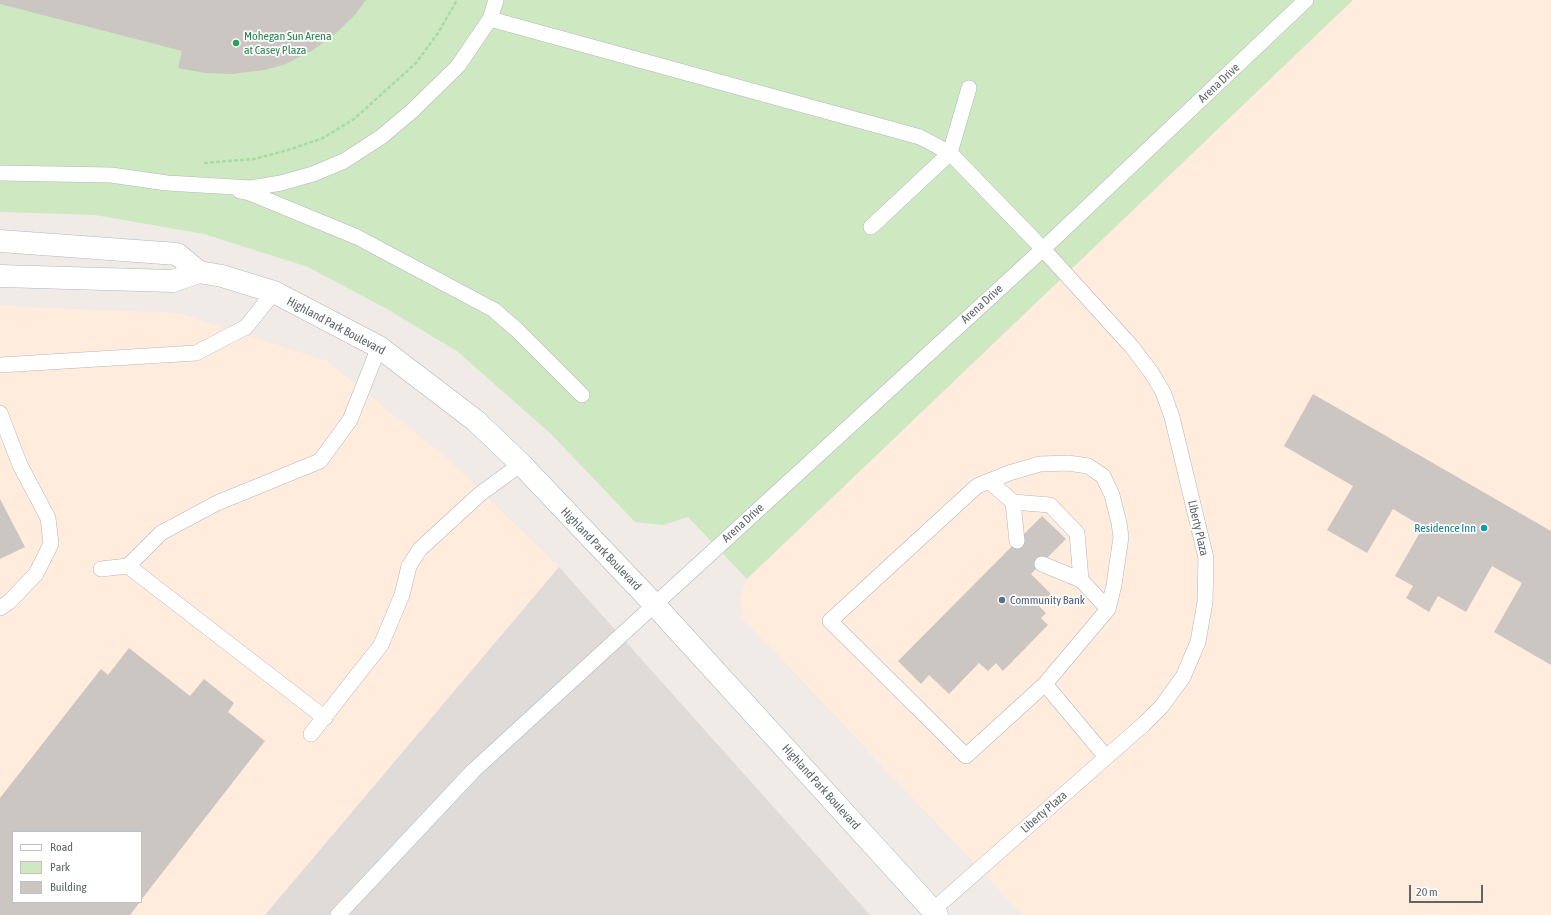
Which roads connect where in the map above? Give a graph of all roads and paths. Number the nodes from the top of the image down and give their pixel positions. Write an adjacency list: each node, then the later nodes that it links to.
1 (457, 0): 8 (path)
2 (496, 0): 4 (lane)
3 (1306, 0): 12 (lane, Arena Drive)
4 (490, 18): 6 (lane, Liberty Plaza); 9 (lane)
5 (969, 88): 6 (lane)
6 (950, 153): 10 (lane); 12 (lane, Liberty Plaza)
7 (0, 173): 8 (lane)
8 (184, 184): 9 (lane)
9 (219, 187): 18 (lane)
10 (871, 226)
11 (0, 241): 13 (main road)
12 (1043, 249): 28 (lane, Arena Drive); 34 (lane, Liberty Plaza)
13 (198, 272): 14 (main road, Highland Park Boulevard); 15 (main road, Highland Park Boulevard)
14 (0, 276)
15 (274, 292): 16 (main road, Highland Park Boulevard); 17 (lane)
16 (379, 347): 20 (main road, Highland Park Boulevard); 25 (lane)
17 (0, 365)
18 (582, 395)
19 (0, 413): 29 (lane)
20 (521, 464): 28 (main road, Highland Park Boulevard); 32 (lane)
21 (989, 481): 22 (lane); 30 (lane); 31 (lane)
22 (1013, 502): 23 (lane); 27 (lane)
23 (1017, 541)
24 (1042, 564): 27 (lane)
25 (128, 566): 26 (lane); 32 (lane)
26 (100, 569)
27 (1080, 580): 30 (lane)
28 (654, 604): 35 (main road, Highland Park Boulevard); 36 (lane, Arena Drive)
29 (0, 608)
30 (1108, 609): 31 (lane)
31 (1045, 684): 34 (lane)
32 (325, 718): 33 (lane)
33 (311, 734)
34 (1106, 757): 35 (lane, Liberty Plaza)
35 (935, 913)
36 (338, 915)

